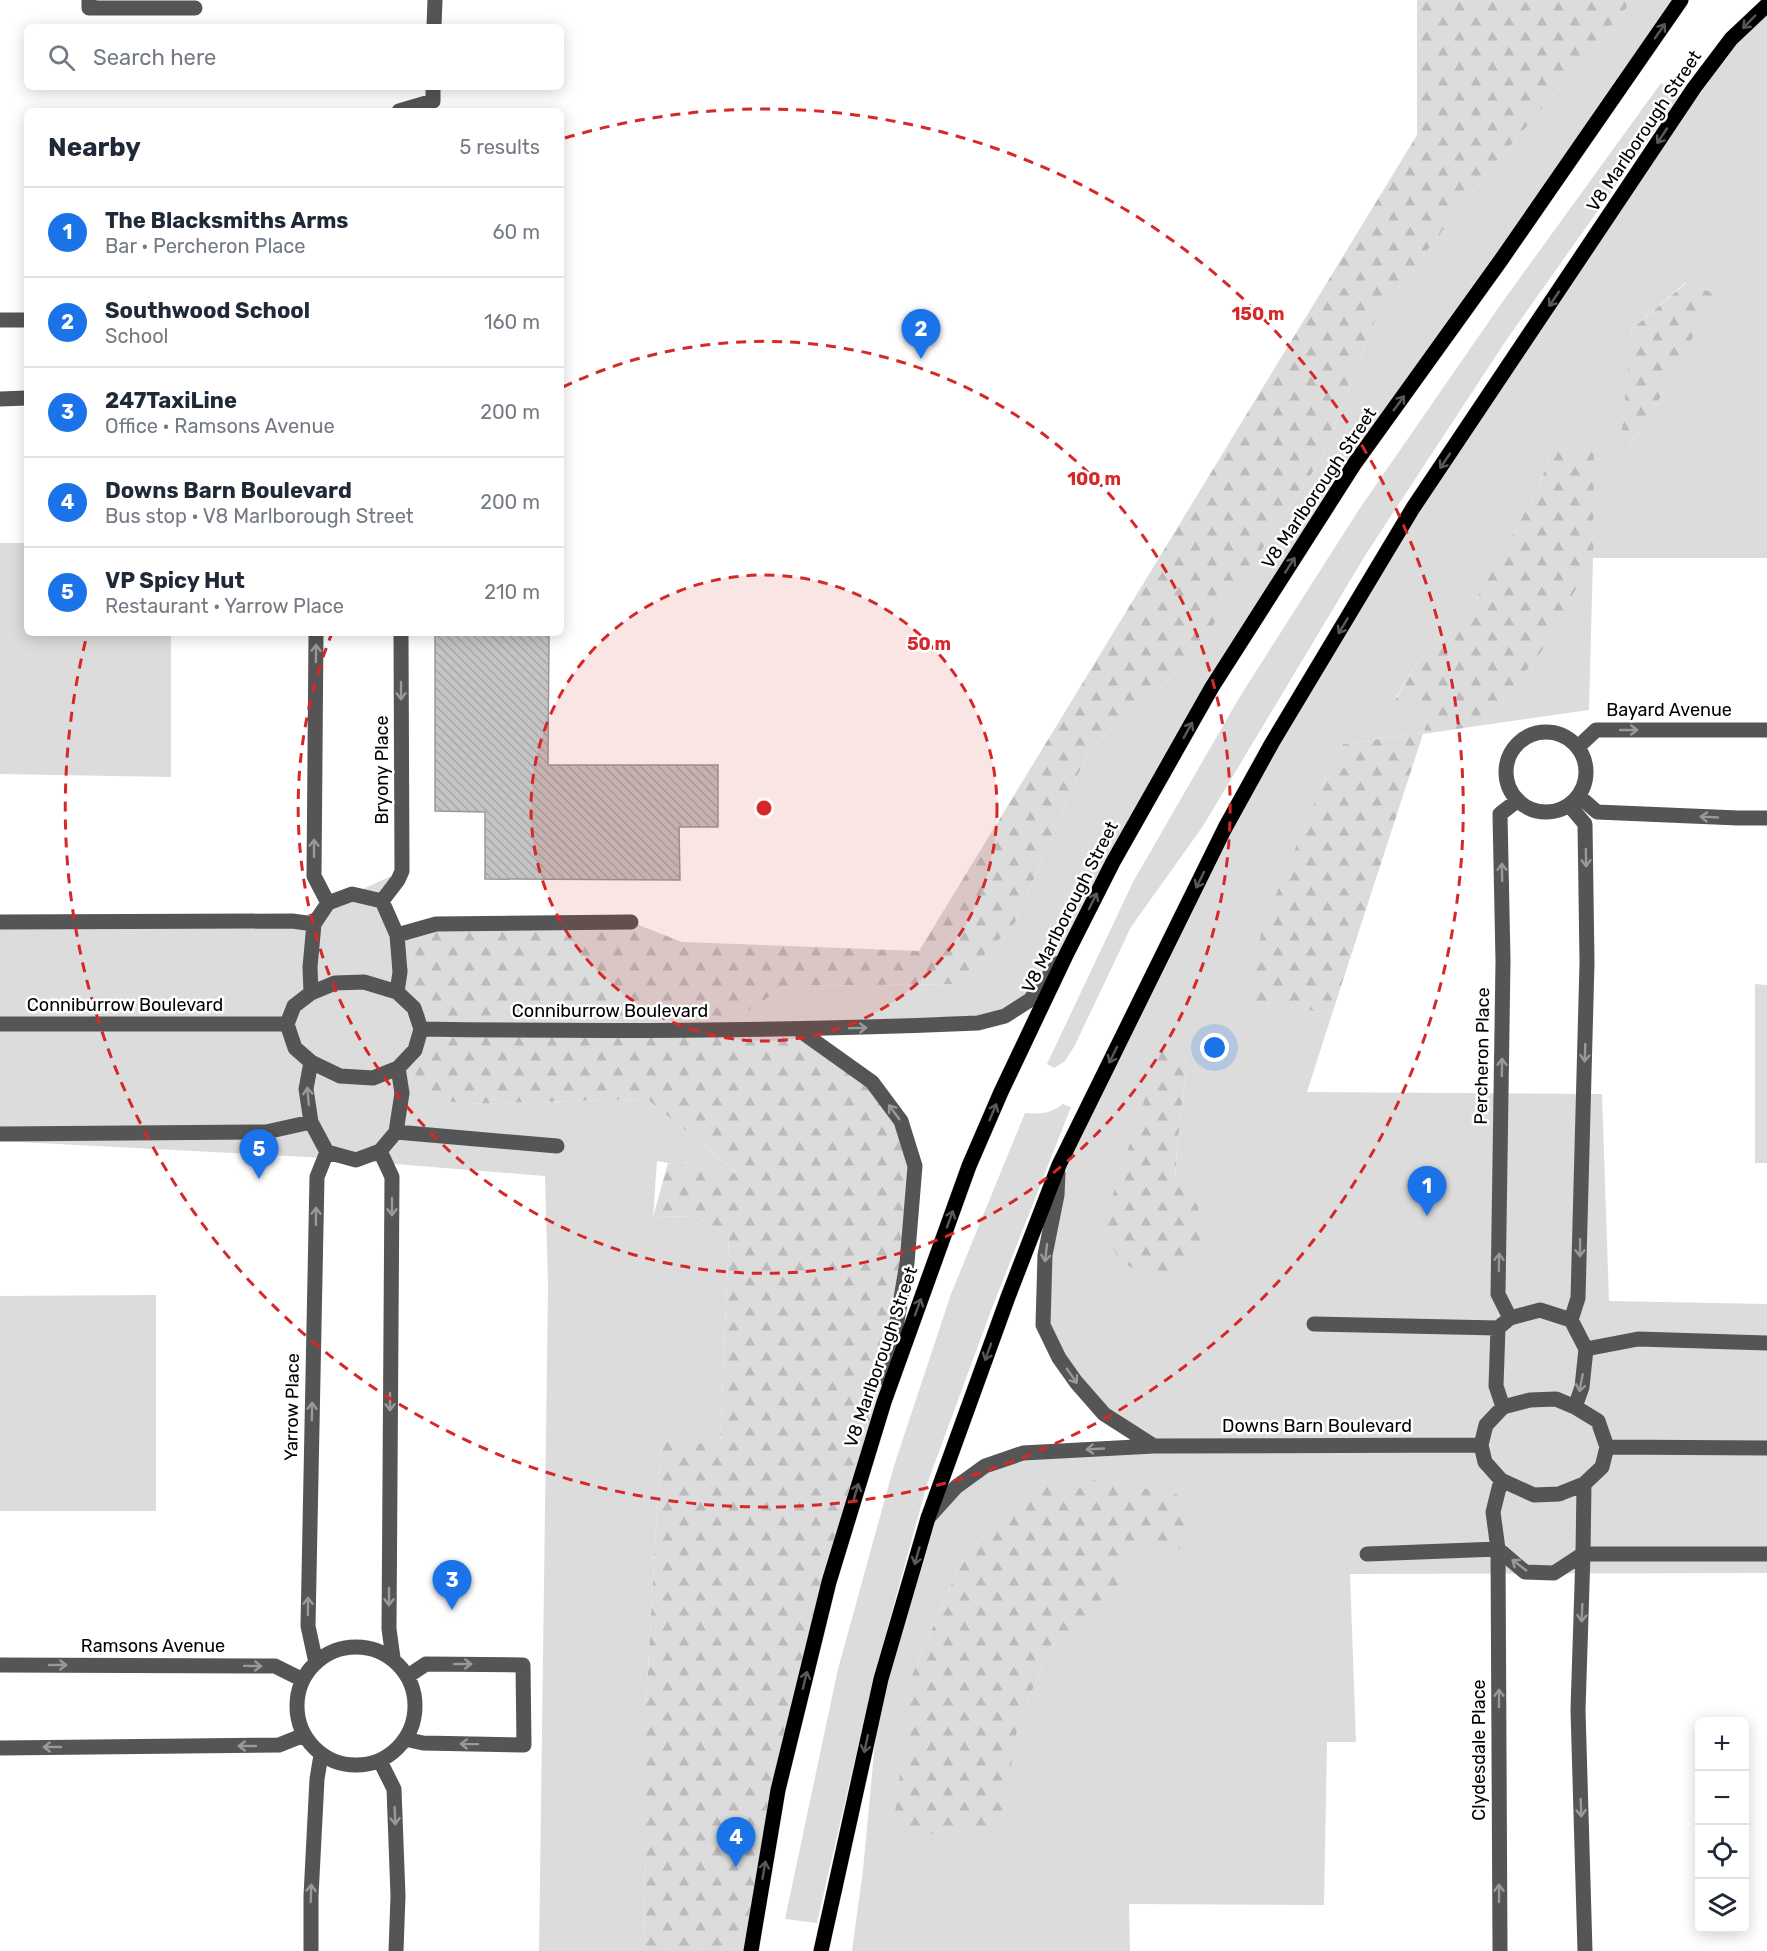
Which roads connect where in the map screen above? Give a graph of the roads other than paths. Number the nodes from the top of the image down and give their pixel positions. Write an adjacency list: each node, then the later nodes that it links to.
1 (89, 0): 5 (street)
2 (435, 0): 6 (street)
3 (1680, 2): 26 (main road, V8 Marlborough Street, one-way to 3)
4 (1767, 5): 41 (main road, V8 Marlborough Street, one-way to 41)
5 (195, 8)
6 (434, 24)
7 (433, 90): 8 (street)
8 (408, 108)
9 (0, 320): 10 (street)
10 (24, 320)
11 (24, 398): 12 (street)
12 (0, 399)
13 (316, 636): 21 (street, one-way to 13)
14 (401, 636): 20 (street, Bryony Place, one-way to 20)
15 (1767, 730): 16 (street, Bayard Avenue, one-way to 15)
16 (1578, 747): 17 (street); 18 (street)
17 (1518, 800): 18 (street); 43 (street, Percheron Place, one-way to 17)
18 (1574, 800): 19 (street, one-way to 18); 42 (street, one-way to 42)
19 (1767, 818)
20 (382, 901): 21 (street); 25 (street)
21 (328, 903): 24 (street)
22 (0, 922): 24 (street)
23 (631, 922): 25 (street)
24 (314, 924): 28 (street)
25 (397, 935): 27 (street)
26 (1067, 953): 32 (street, Conniburrow Boulevard, one-way to 26); 47 (main road, V8 Marlborough Street, one-way to 26)
27 (397, 992): 28 (street); 31 (street)
28 (311, 993): 30 (street)
29 (0, 1024): 30 (street, Conniburrow Boulevard)
30 (286, 1024): 33 (street)
31 (421, 1029): 32 (street, Conniburrow Boulevard); 34 (street)
32 (799, 1030): 47 (street, one-way to 32)
33 (311, 1062): 34 (street); 35 (street, one-way to 33)
34 (398, 1068): 36 (street)
35 (311, 1122): 37 (street); 40 (street)
36 (396, 1132): 38 (street); 39 (street)
37 (0, 1134)
38 (557, 1146)
39 (380, 1151): 40 (street); 61 (street, one-way to 61)
40 (327, 1152): 62 (street, Yarrow Place, one-way to 40)
41 (1052, 1193): 51 (street, one-way to 51); 56 (main road, V8 Marlborough Street, one-way to 56)
42 (1571, 1320): 43 (street); 46 (street)
43 (1504, 1323): 44 (street); 48 (street)
44 (1314, 1324)
45 (1767, 1343): 46 (street)
46 (1586, 1349): 49 (street, one-way to 49)
47 (884, 1402): 74 (main road, V8 Marlborough Street, one-way to 47)
48 (1503, 1407): 49 (street); 50 (street)
49 (1575, 1407): 52 (street)
50 (1481, 1445): 51 (street, Downs Barn Boulevard); 54 (street)
51 (1154, 1446): 56 (street, Downs Barn Boulevard, one-way to 56)
52 (1607, 1447): 53 (street); 55 (street)
53 (1767, 1448)
54 (1501, 1480): 55 (street); 57 (street, Clydesdale Place)
55 (1584, 1484): 59 (street)
56 (928, 1518): 71 (main road, V8 Marlborough Street, one-way to 71)
57 (1498, 1549): 58 (street); 59 (street, one-way to 57); 75 (street, Clydesdale Place, one-way to 57)
58 (1367, 1554)
59 (1583, 1554): 60 (street); 76 (street, one-way to 76)
60 (1767, 1554)
61 (393, 1658): 62 (street); 64 (street)
62 (316, 1663): 65 (street)
63 (0, 1665): 65 (street, Ramsons Avenue, one-way to 65)
64 (408, 1676): 67 (street); 67 (street, one-way to 67)
65 (303, 1680): 66 (street)
66 (304, 1735): 68 (street, one-way to 68); 69 (street)
67 (405, 1739): 70 (street)
68 (0, 1748)
69 (321, 1755): 70 (street); 72 (street, one-way to 69)
70 (380, 1761): 73 (street, one-way to 73)
71 (823, 1944)
72 (311, 1951)
73 (396, 1951)
74 (751, 1951)
75 (1500, 1951)
76 (1585, 1951)

